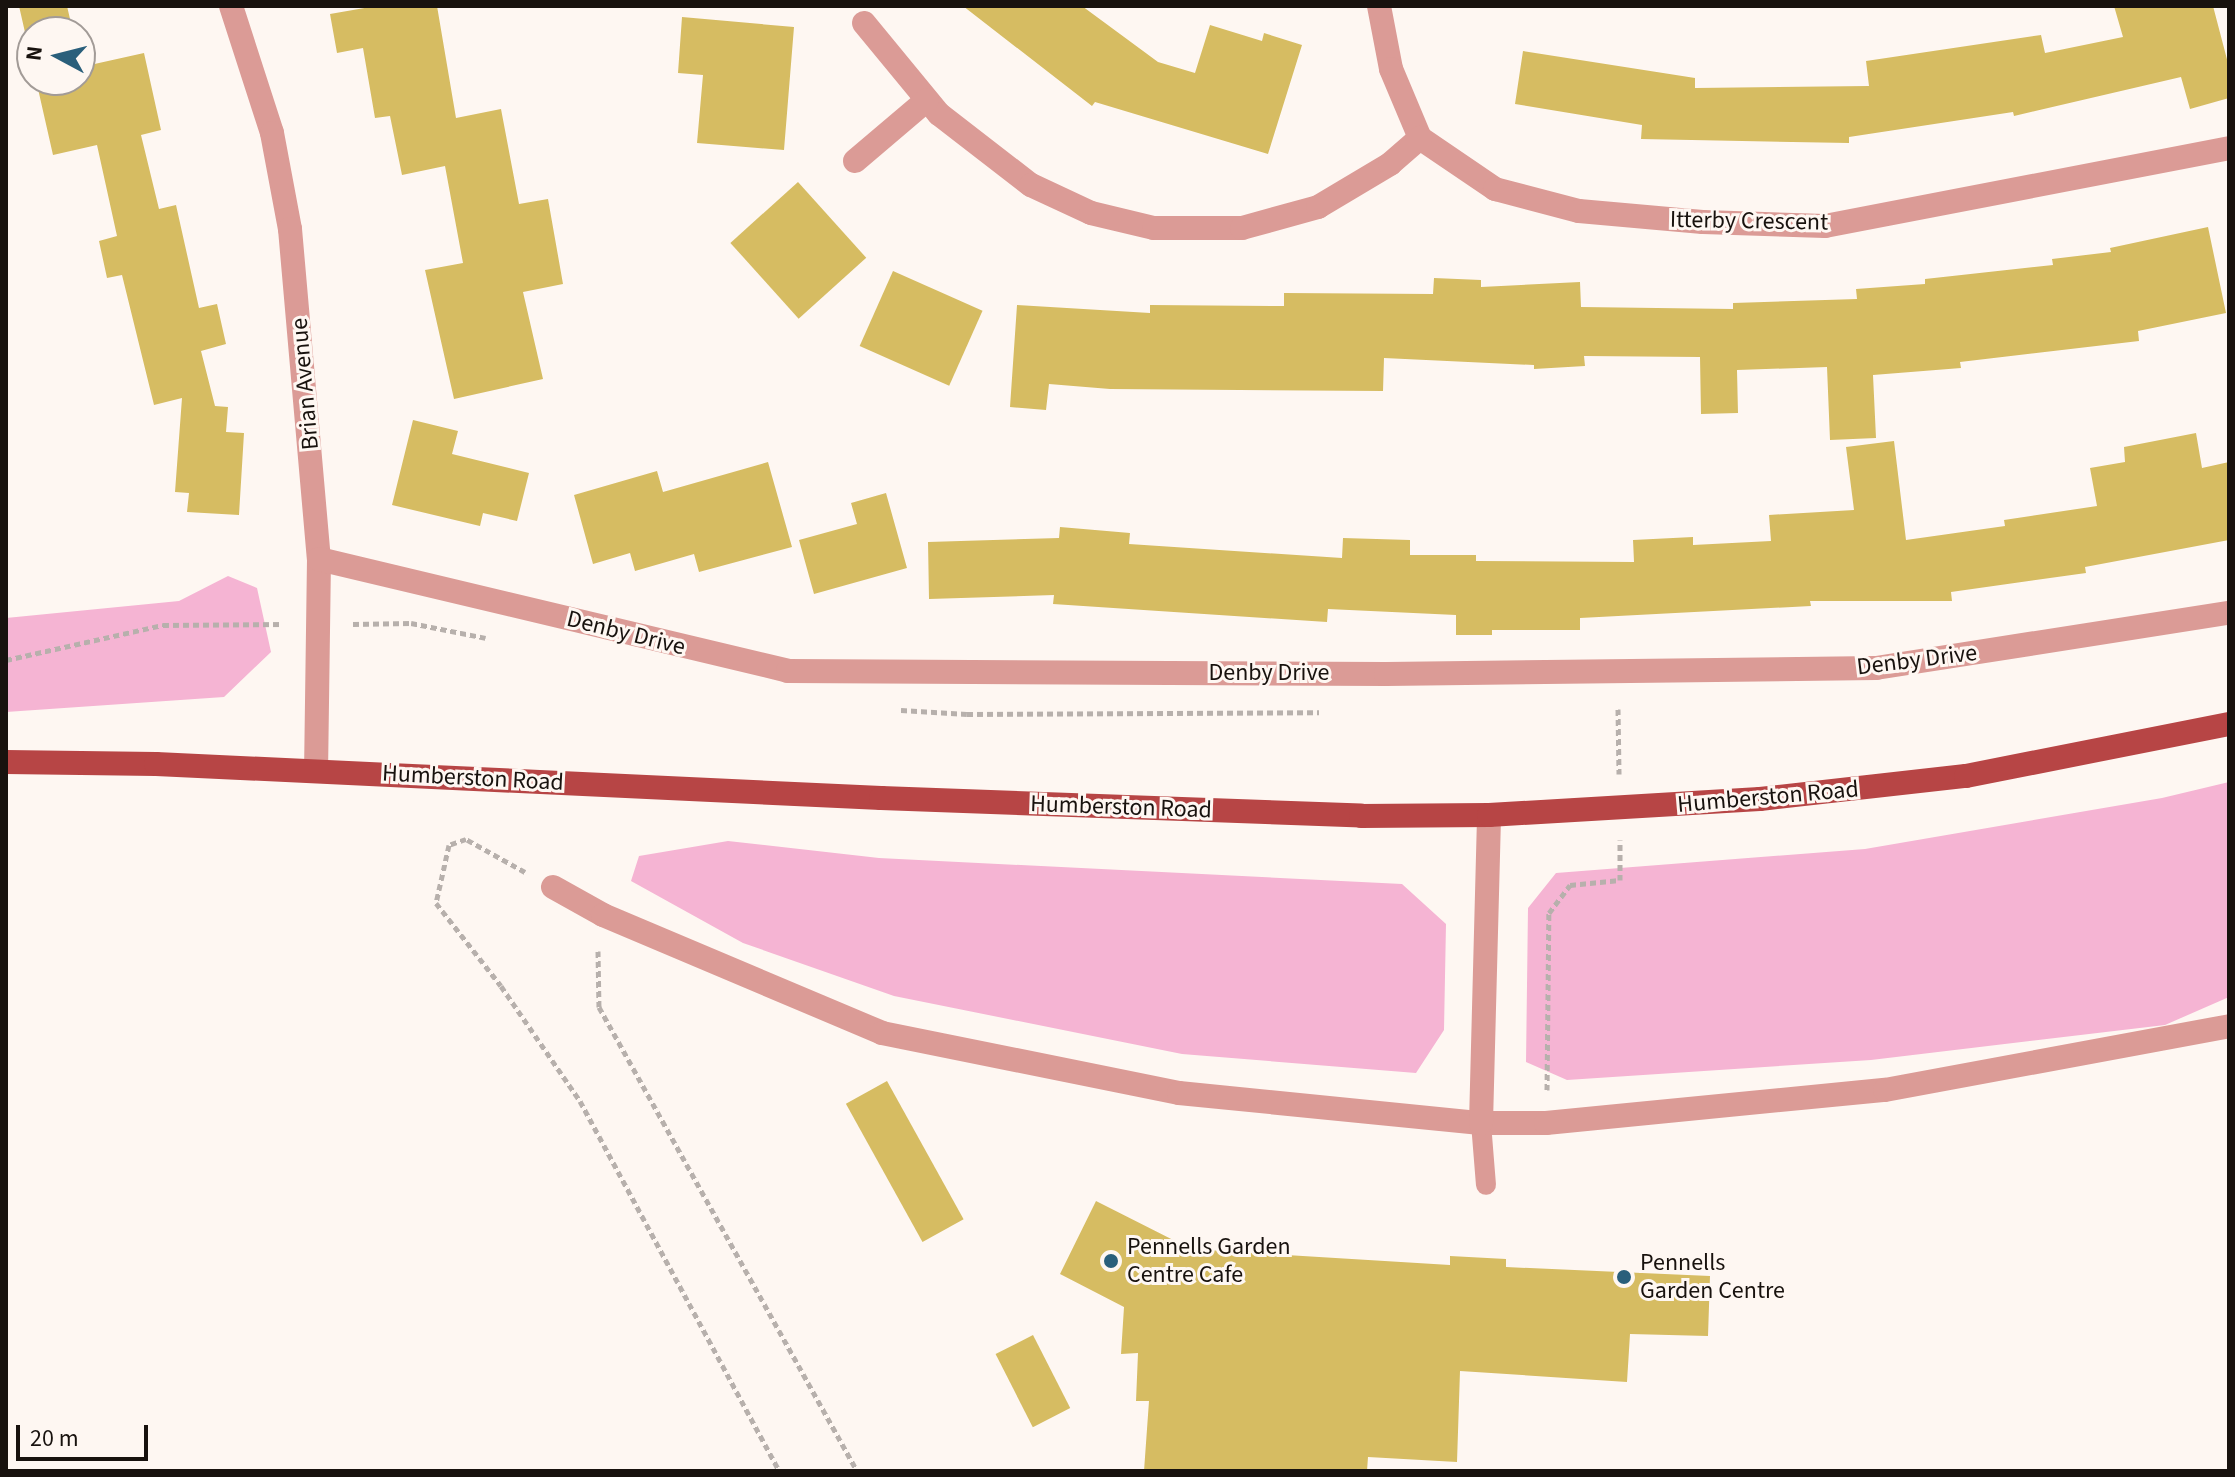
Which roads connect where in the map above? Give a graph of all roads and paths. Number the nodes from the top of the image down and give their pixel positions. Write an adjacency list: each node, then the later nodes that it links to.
1 (231, 6): 8 (street, Brian Avenue)
2 (1379, 6): 5 (street)
3 (864, 23): 4 (street)
4 (927, 100): 5 (street); 7 (street)
5 (1420, 138): 6 (street, Itterby Crescent)
6 (2229, 148)
7 (855, 161)
8 (319, 559): 9 (street, Denby Drive); 13 (street, Brian Avenue)
9 (2229, 613)
10 (1618, 709): 14 (path)
11 (2229, 724): 14 (main road, Humberston Road)
12 (6, 762): 13 (main road, Humberston Road)
13 (316, 771): 15 (main road, Humberston Road)
14 (1619, 809): 15 (main road, Humberston Road); 20 (path)
15 (1489, 815): 19 (street)
16 (553, 887): 17 (street); 22 (path)
17 (603, 915): 19 (street); 23 (path)
18 (2229, 1026): 20 (street)
19 (1481, 1123): 20 (street); 21 (lane)
20 (1546, 1123)
21 (1486, 1185)
22 (779, 1471)
23 (857, 1471)

